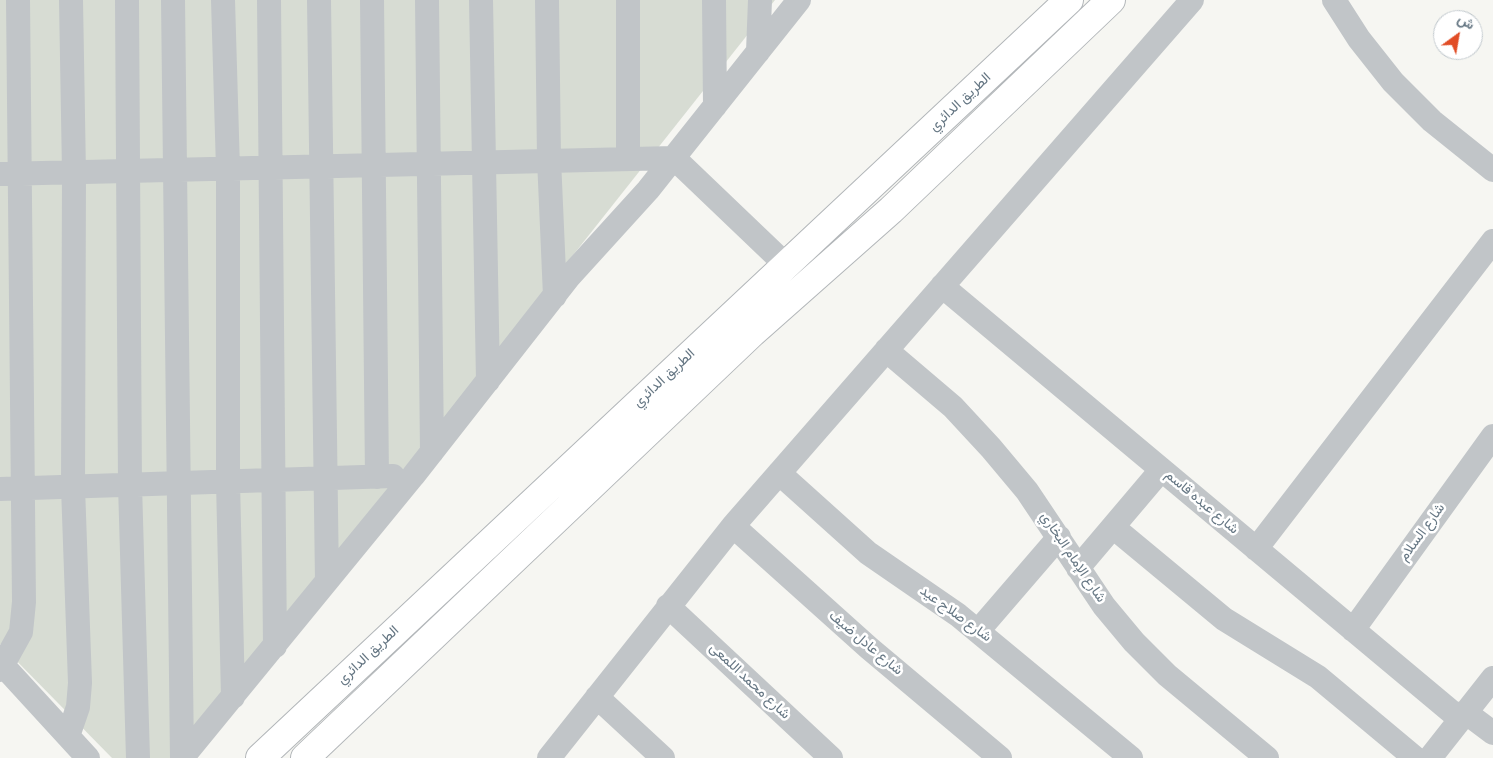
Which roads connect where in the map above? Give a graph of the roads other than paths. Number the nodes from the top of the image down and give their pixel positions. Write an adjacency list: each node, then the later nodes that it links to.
1 (18, 0): 35 (street)
2 (71, 0): 34 (street)
3 (128, 0): 33 (street)
4 (173, 0): 31 (street)
5 (223, 0): 30 (street)
6 (269, 0): 29 (street)
7 (319, 0): 28 (street)
8 (372, 0): 27 (street)
9 (427, 0): 26 (street)
10 (481, 0): 25 (street)
11 (547, 0): 24 (street)
12 (628, 0): 22 (street)
13 (714, 0): 21 (street)
14 (760, 0): 20 (street)
15 (799, 0): 20 (street)
16 (1069, 0): 37 (highway, الطريق الدائري)
17 (1111, 0): 76 (highway, الطريق الدائري)
18 (1192, 0): 38 (street)
19 (1334, 0): 32 (street)
20 (758, 52): 21 (street)
21 (715, 106): 23 (street)
22 (628, 158): 23 (street); 24 (street)
23 (674, 158): 37 (street); 39 (street)
24 (549, 159): 25 (street); 39 (street)
25 (483, 161): 26 (street); 41 (street)
26 (429, 163): 27 (street); 43 (street)
27 (374, 164): 28 (street); 47 (street)
28 (322, 166): 29 (street); 48 (street)
29 (272, 168): 30 (street); 49 (street)
30 (228, 169): 31 (street); 50 (street)
31 (176, 170): 33 (street); 51 (street)
32 (1493, 170)
33 (129, 172): 34 (street); 52 (street)
34 (74, 173): 35 (street); 53 (street)
35 (10, 174): 54 (street)
36 (1493, 241): 58 (street)
37 (787, 266): 75 (highway, الطريق الدائري)
38 (942, 286): 40 (street); 44 (street, شارع عبده قاسم)
39 (555, 296): 41 (street)
40 (886, 350): 45 (street); 57 (street, شارع الإمام البخاري)
41 (488, 381): 43 (street)
42 (1493, 436): 62 (street, شارع السلام)
43 (432, 452): 46 (street)
44 (1161, 470): 56 (street); 58 (street, شارع عبده قاسم)
45 (779, 473): 55 (street); 63 (street, شارع صلاح عيد)
46 (413, 476): 47 (street); 60 (street)
47 (377, 477): 48 (street)
48 (324, 479): 49 (street); 60 (street)
49 (275, 480): 50 (street); 64 (street)
50 (228, 482): 51 (street); 67 (street)
51 (180, 484): 52 (street); 74 (street)
52 (130, 485): 53 (street); 73 (street)
53 (73, 487): 54 (street); 71 (street)
54 (11, 489): 65 (street)
55 (733, 526): 61 (street); 80 (street, شارع عادل ضيف)
56 (1112, 528): 59 (street); 83 (street)
57 (1059, 537): 59 (street, شارع الإمام البخاري); 63 (street)
58 (1256, 548): 62 (street, شارع عبده قاسم)
59 (1078, 568): 82 (street, شارع الإمام البخاري)
60 (326, 581): 64 (street)
61 (668, 606): 68 (street); 79 (street, شارع محمد اللمعى)
62 (1353, 630): 69 (street, شارع عبده قاسم)
63 (978, 631): 81 (street, شارع صلاح عيد)
64 (275, 646): 67 (street)
65 (1, 666): 71 (street)
66 (1493, 678): 69 (street)
67 (233, 697): 74 (street)
68 (597, 697): 77 (street); 78 (street)
69 (1462, 715): 70 (street, شارع عبده قاسم); 84 (street)
70 (1493, 733)
71 (68, 736): 72 (street)
72 (88, 758)
73 (138, 758)
74 (182, 758)
75 (260, 758)
76 (305, 758)
77 (550, 758)
78 (663, 758)
79 (831, 758)
80 (1000, 758)
81 (1131, 758)
82 (1267, 758)
83 (1415, 758)
84 (1430, 758)

